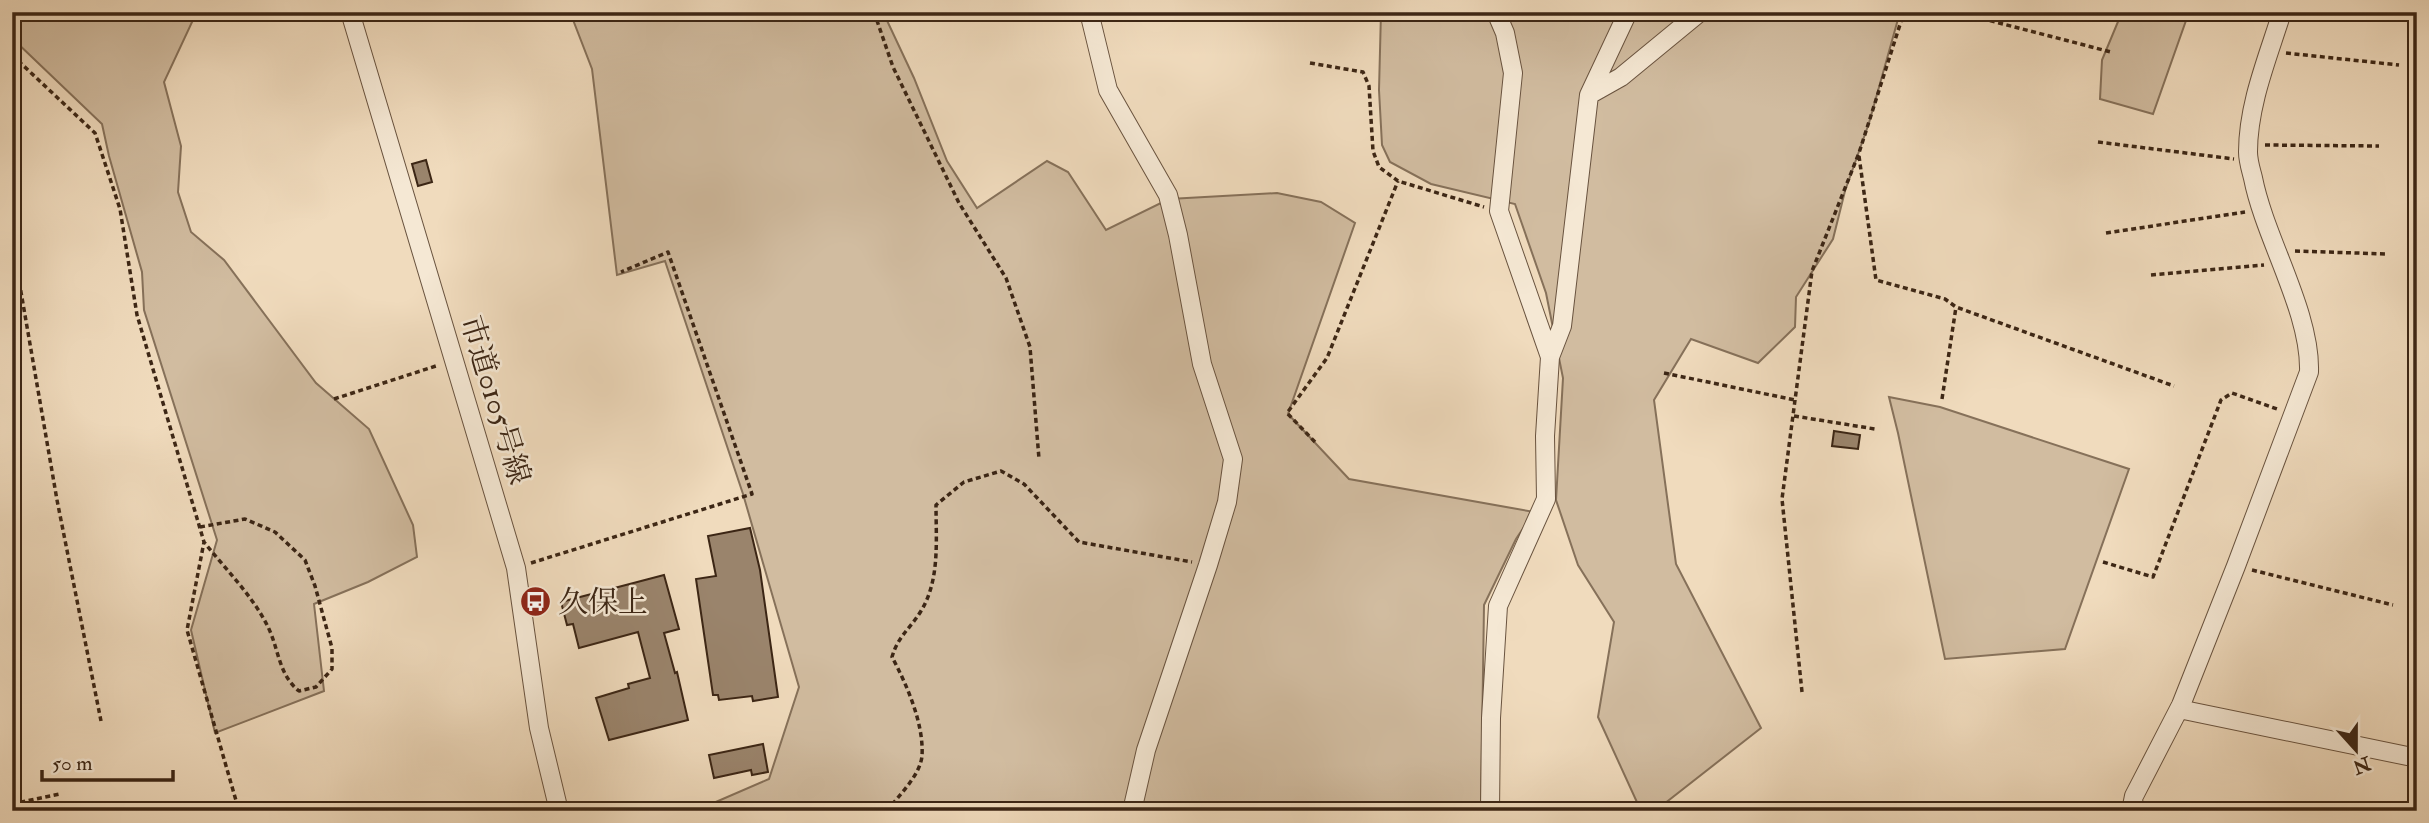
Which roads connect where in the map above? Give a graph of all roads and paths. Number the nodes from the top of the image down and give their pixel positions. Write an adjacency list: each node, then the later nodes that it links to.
1 (350, 12): 31 (street, 市道0105号線)
2 (874, 12): 41 (path)
3 (1089, 12): 45 (street)
4 (1496, 12): 22 (street)
5 (1628, 12): 15 (street)
6 (1700, 12): 15 (street)
7 (1904, 12): 18 (path)
8 (1957, 12): 11 (path)
9 (2282, 12): 10 (street)
10 (2270, 51): 14 (path); 19 (street)
11 (2111, 52)
12 (12, 55): 42 (path)
13 (1310, 63): 20 (path)
14 (2399, 65)
15 (1589, 95): 30 (street)
16 (2098, 142): 19 (path)
17 (2379, 146): 19 (path)
18 (1859, 153): 29 (path); 36 (path)
19 (2249, 153): 21 (street)
20 (1398, 181): 22 (path); 40 (path)
21 (2260, 209): 23 (path); 26 (street)
22 (1499, 211): 30 (street)
23 (2106, 233)
24 (12, 240): 51 (path)
25 (2387, 254): 26 (path)
26 (2278, 257): 28 (path); 37 (street)
27 (621, 272): 47 (path)
28 (2151, 275)
29 (1956, 307): 33 (path); 35 (path)
30 (1550, 357): 59 (street)
31 (454, 360): 34 (path); 47 (street, 市道0105号線)
32 (1664, 373): 36 (path)
33 (2174, 386)
34 (334, 399)
35 (1942, 399)
36 (1795, 400): 38 (path)
37 (2293, 414): 44 (path); 46 (street)
38 (1793, 415): 39 (path); 49 (path)
39 (1875, 429)
40 (1315, 442)
41 (1039, 459)
42 (200, 527): 43 (path); 43 (path)
43 (204, 542): 55 (path)
44 (2103, 562)
45 (1208, 565): 57 (path); 58 (street)
46 (2236, 566): 48 (path); 50 (street)
47 (516, 568): 56 (street, 市道0105号線)
48 (2393, 605)
49 (1802, 692)
50 (2179, 709): 52 (street); 60 (street)
51 (101, 721)
52 (2417, 758)
53 (60, 794): 54 (path)
54 (12, 804)
55 (239, 811)
56 (559, 811)
57 (887, 811)
58 (1132, 811)
59 (1490, 811)
60 (2131, 811)

